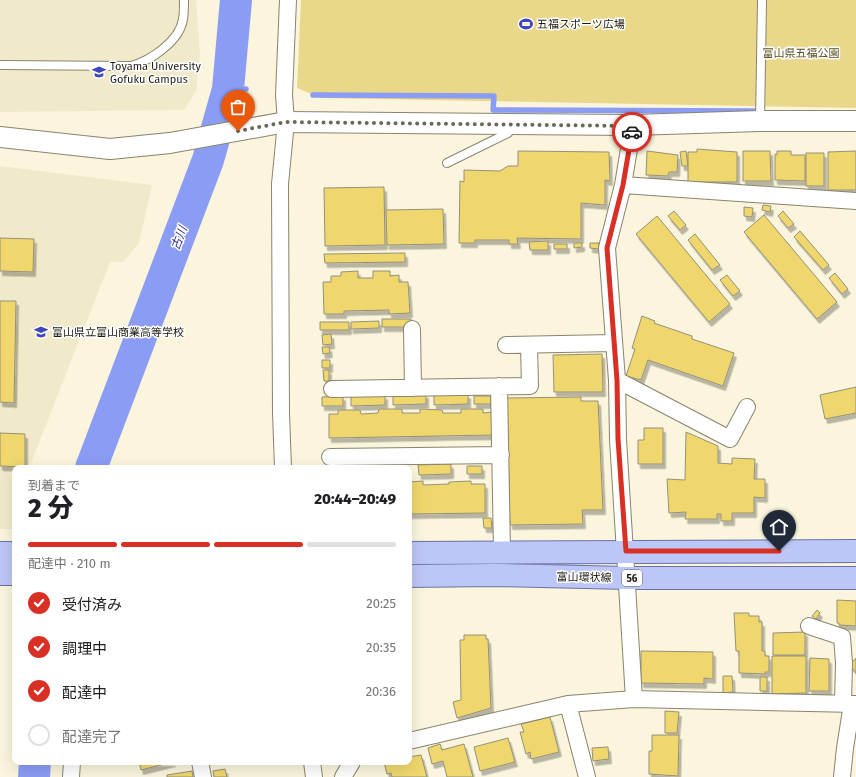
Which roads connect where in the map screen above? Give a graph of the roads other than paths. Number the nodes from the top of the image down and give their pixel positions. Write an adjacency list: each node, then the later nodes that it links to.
1 (184, 0): 4 (lane)
2 (288, 0): 7 (street)
3 (762, 0): 5 (lane)
4 (0, 65)
5 (760, 121): 6 (street); 9 (street)
6 (856, 121)
7 (286, 122): 8 (street); 10 (street); 25 (street)
8 (507, 124): 9 (street); 11 (lane)
9 (633, 126): 12 (street)
10 (0, 137)
11 (447, 163)
12 (623, 185): 13 (street); 15 (street)
13 (856, 201)
14 (412, 329): 20 (street)
15 (613, 343): 17 (street); 18 (street)
16 (506, 345): 17 (street)
17 (529, 345): 19 (street)
18 (617, 380): 22 (street); 26 (street)
19 (500, 386): 20 (street); 23 (street)
20 (412, 388): 21 (street)
21 (332, 389)
22 (747, 407)
23 (501, 455): 24 (street); 28 (street)
24 (330, 457)
25 (283, 465)
26 (626, 551): 27 (main road); 28 (main road); 35 (street)
27 (856, 551)
28 (502, 552): 31 (main road)
29 (0, 553): 30 (main road)
30 (12, 553)
31 (412, 553)
32 (0, 574): 33 (main road)
33 (12, 574)
34 (412, 576): 35 (main road, 富山環状線 / 56)
35 (628, 578): 36 (main road, 富山環状線 / 56); 40 (street)
36 (856, 578)
37 (809, 626): 39 (street)
38 (856, 650): 39 (street)
39 (844, 663): 42 (street)
40 (634, 699): 41 (street); 42 (street)
41 (568, 704): 43 (street); 52 (street)
42 (850, 704): 53 (street)
43 (412, 740)
44 (72, 765): 48 (street)
45 (201, 765): 49 (street)
46 (312, 765): 50 (street)
47 (350, 765): 51 (street)
48 (70, 777)
49 (203, 777)
50 (314, 777)
51 (343, 777)
52 (587, 777)
53 (842, 777)

